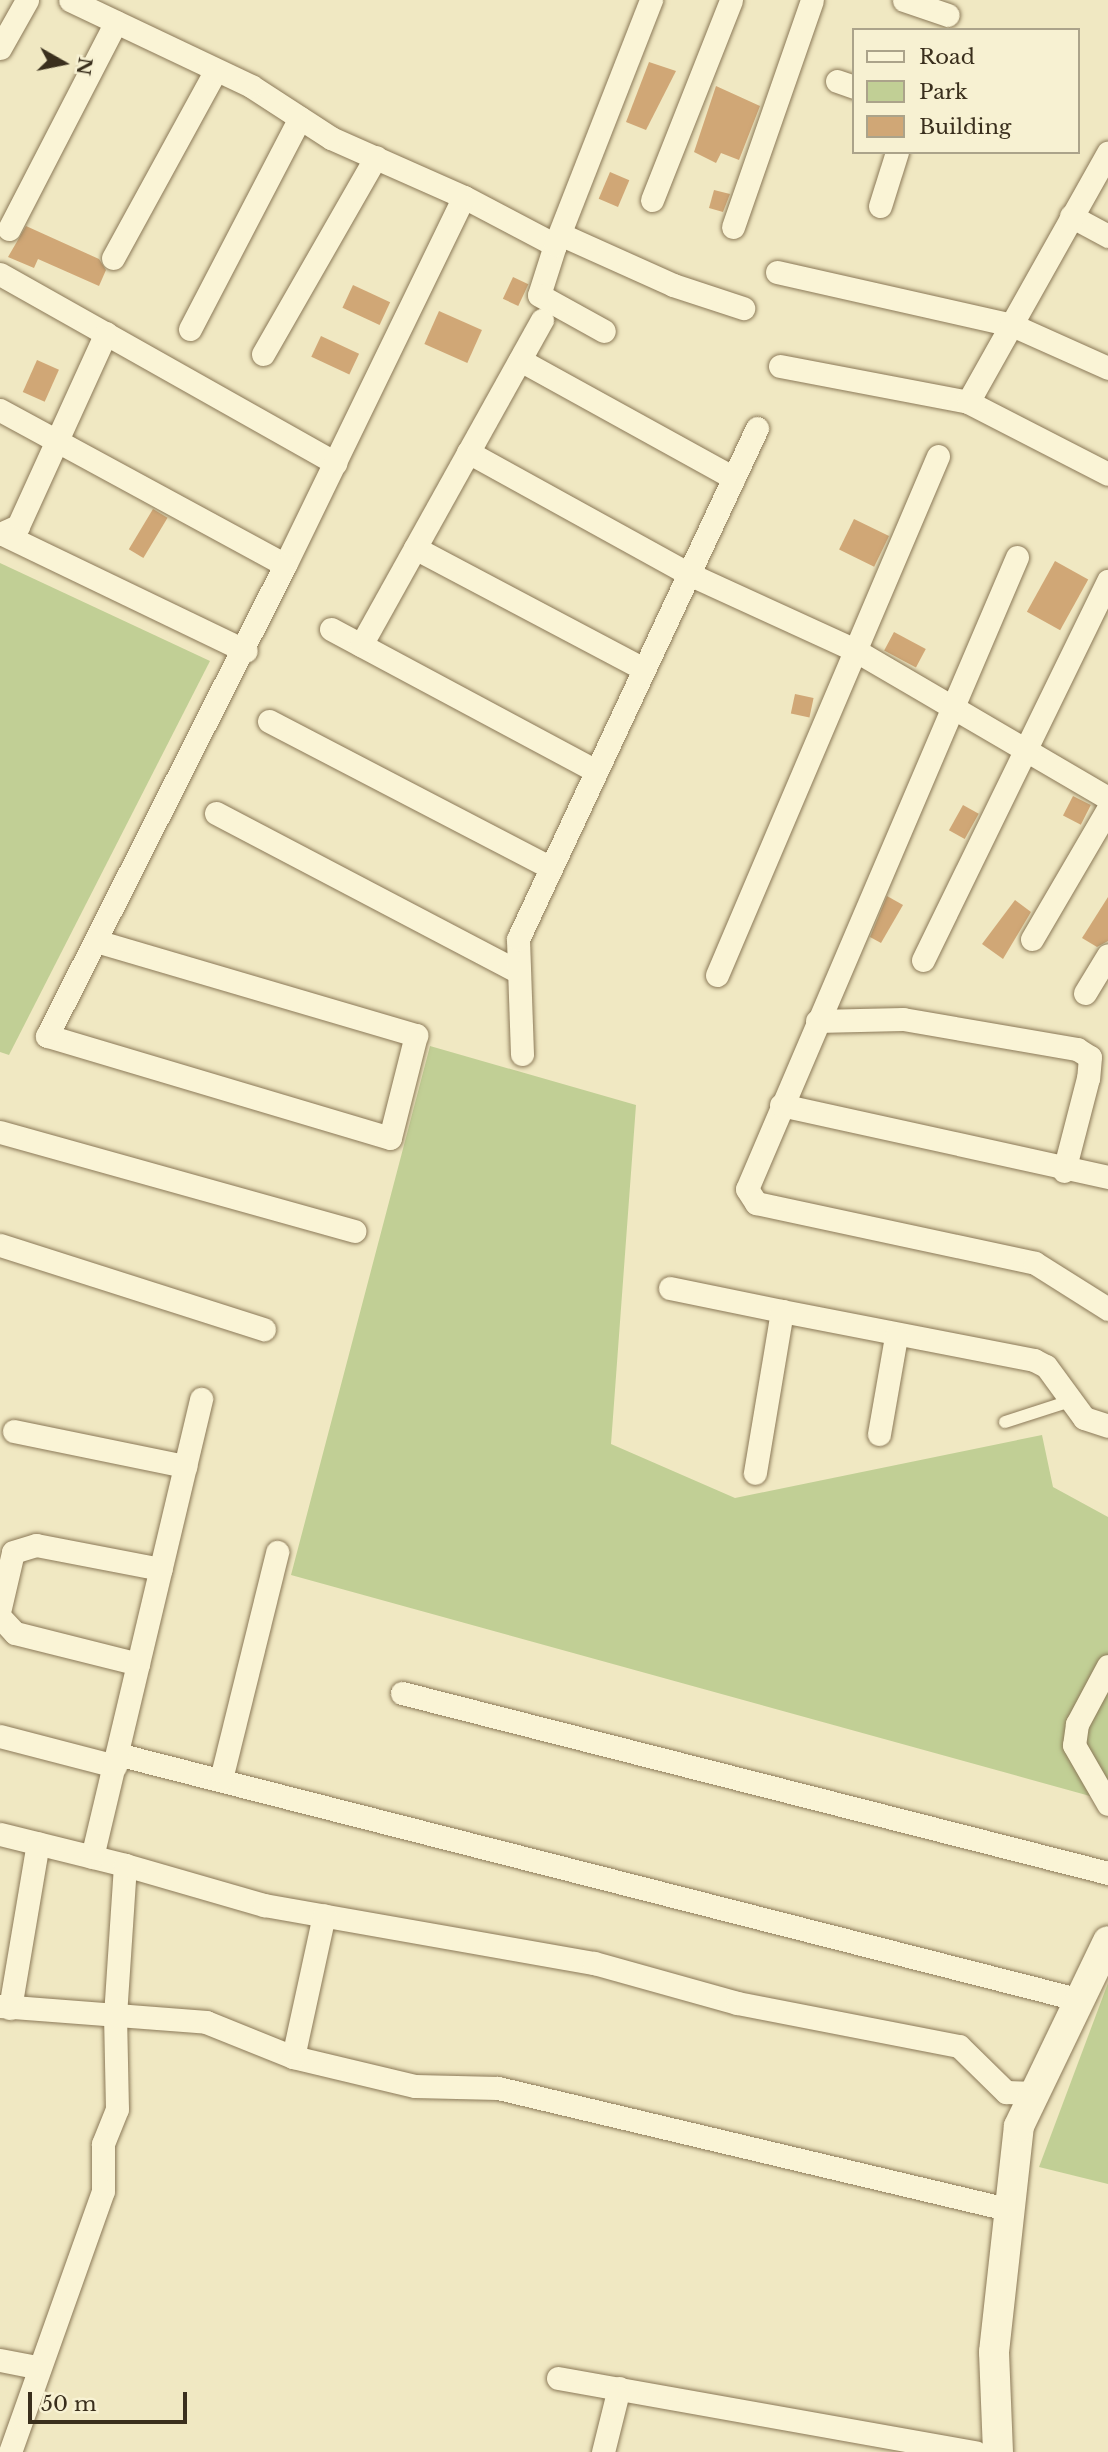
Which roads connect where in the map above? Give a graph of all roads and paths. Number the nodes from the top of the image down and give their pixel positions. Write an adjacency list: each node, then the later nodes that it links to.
1 (27, 0): 9 (street)
2 (70, 0): 8 (street)
3 (651, 0): 22 (street)
4 (731, 0): 16 (street)
5 (812, 0): 19 (street)
6 (904, 0): 7 (street)
7 (948, 15)
8 (116, 22): 10 (street); 20 (street)
9 (0, 48)
10 (216, 70): 11 (street); 23 (street)
11 (300, 118): 14 (street); 29 (street)
12 (1108, 153): 18 (street)
13 (896, 154): 17 (street)
14 (376, 157): 15 (street); 32 (street)
15 (464, 197): 22 (street); 42 (street)
16 (652, 200)
17 (880, 206)
18 (1071, 216): 21 (street); 28 (street)
19 (733, 227)
20 (9, 229)
21 (1108, 236)
22 (559, 240): 26 (street); 30 (street)
23 (113, 258)
24 (777, 272): 28 (street)
25 (0, 274): 31 (street)
26 (743, 308)
27 (542, 320): 33 (street)
28 (1012, 325): 35 (street); 36 (street)
29 (190, 328)
30 (604, 331)
31 (106, 333): 39 (street); 42 (street)
32 (263, 354)
33 (520, 360): 40 (street); 44 (street)
34 (780, 366): 36 (street)
35 (1108, 368)
36 (968, 402): 43 (street)
37 (0, 410): 39 (street)
38 (757, 428): 44 (street)
39 (59, 444): 45 (street); 48 (street)
40 (468, 452): 46 (street); 49 (street)
41 (938, 456): 53 (street)
42 (335, 463): 48 (street)
43 (1108, 474)
44 (734, 478): 49 (street)
45 (2, 535): 54 (street)
46 (415, 548): 52 (street); 55 (street)
47 (1017, 557): 56 (street)
48 (285, 565): 54 (street)
49 (689, 575): 53 (street); 55 (street)
50 (1108, 581): 58 (street)
51 (331, 629): 52 (street)
52 (361, 645): 59 (street)
53 (853, 649): 56 (street); 69 (street)
54 (246, 651): 65 (street)
55 (644, 669): 59 (street)
56 (949, 709): 58 (street); 71 (street)
57 (270, 721): 63 (street)
58 (1025, 752): 60 (street); 67 (street)
59 (596, 771): 63 (street)
60 (1108, 797)
61 (1108, 808): 64 (street)
62 (216, 813): 68 (street)
63 (551, 868): 68 (street)
64 (1032, 939)
65 (96, 941): 65 (street)
66 (1108, 954): 70 (street)
67 (923, 960)
68 (519, 972): 72 (street)
69 (717, 975)
70 (1085, 993)
71 (817, 1021): 73 (street); 75 (street)
72 (522, 1054)
73 (781, 1105): 75 (street); 80 (street)
74 (0, 1132): 77 (street)
75 (1064, 1171): 76 (street)
76 (1108, 1177)
77 (354, 1231)
78 (0, 1245): 82 (street)
79 (670, 1288): 81 (street)
80 (1108, 1309)
81 (782, 1311): 83 (street); 91 (street)
82 (264, 1329)
83 (895, 1337): 85 (street); 89 (street)
84 (201, 1399): 90 (street)
85 (1067, 1402): 86 (lane); 87 (street)
86 (1005, 1422)
87 (1108, 1426)
88 (14, 1431): 90 (street)
89 (879, 1434)
90 (185, 1466): 93 (street)
91 (755, 1473)
92 (277, 1552): 101 (street)
93 (161, 1569): 94 (street); 96 (street)
94 (0, 1608)
95 (0, 1617): 96 (street)
96 (138, 1664): 100 (street)
97 (1108, 1666): 102 (street)
98 (402, 1693): 107 (street)
99 (0, 1736): 100 (street)
100 (116, 1760): 101 (street); 105 (street)
101 (221, 1779): 110 (street)
102 (1108, 1804)
103 (0, 1834): 104 (street)
104 (38, 1843): 105 (street); 111 (street)
105 (92, 1857): 106 (street)
106 (125, 1866): 108 (street); 112 (street)
107 (1108, 1874)
108 (324, 1915): 113 (street); 114 (street)
109 (1108, 1941): 110 (street)
110 (1081, 2000): 114 (street)
111 (5, 2007): 112 (street)
112 (115, 2014): 113 (street); 117 (street)
113 (293, 2057): 115 (street)
114 (1035, 2094): 115 (street)
115 (1007, 2209): 124 (street)
116 (0, 2360): 117 (street)
117 (35, 2367): 121 (street)
118 (558, 2378): 119 (street)
119 (619, 2388): 120 (street); 122 (street)
120 (865, 2444): 123 (street)
121 (10, 2452)
122 (603, 2452)
123 (975, 2452)
124 (998, 2452)

